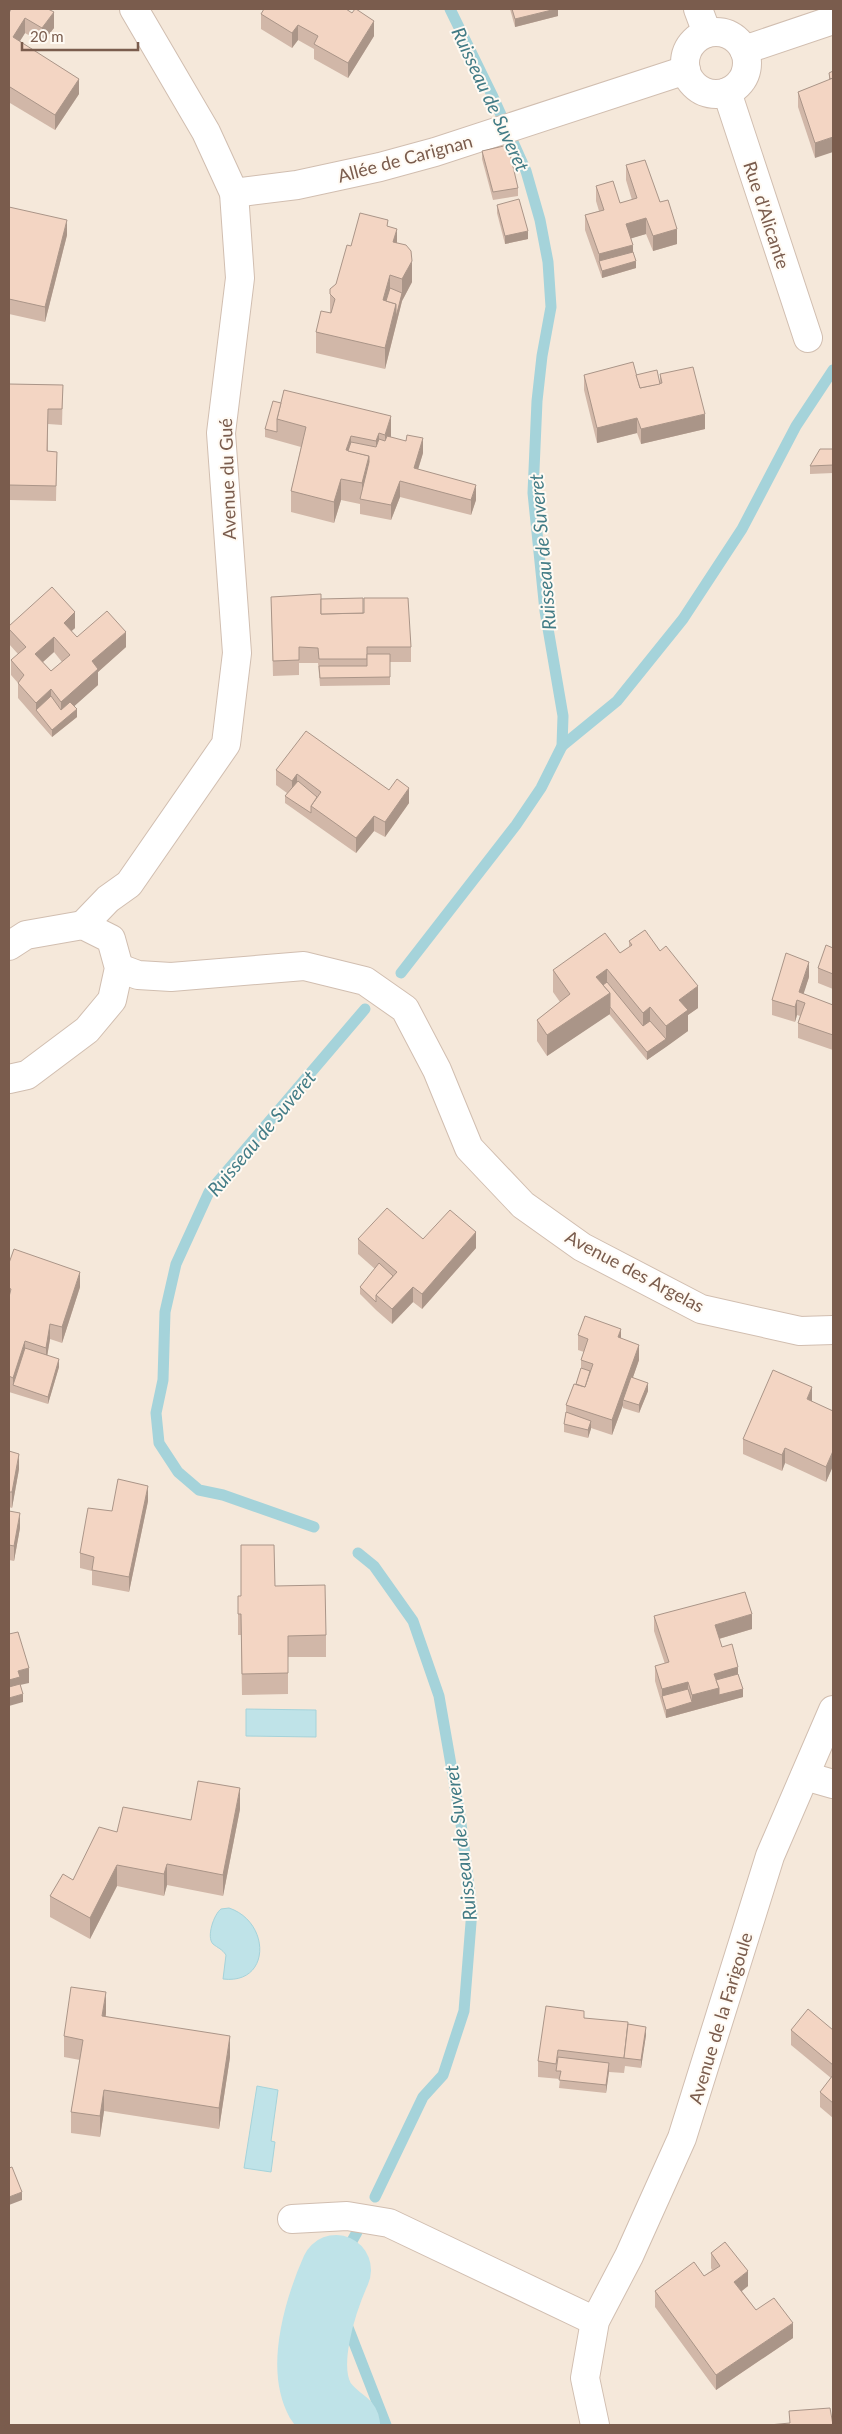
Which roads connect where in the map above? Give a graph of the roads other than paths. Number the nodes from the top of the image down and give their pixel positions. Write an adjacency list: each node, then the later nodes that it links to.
1 (134, 9): 7 (street, Avenue du Gué)
2 (833, 20): 4 (street)
3 (702, 21): 4 (street); 5 (street)
4 (744, 50): 6 (street)
5 (686, 70): 6 (street); 7 (street, Allée de Carignan)
6 (726, 92): 8 (street, Rue d'Alicante)
7 (234, 193): 9 (street, Avenue du Gué)
8 (808, 338)
9 (83, 925): 10 (street); 11 (street)
10 (9, 946)
11 (119, 968): 12 (street); 13 (street, Avenue des Argelas)
12 (9, 1079)
13 (833, 1330)
14 (833, 1710): 15 (street, Avenue de la Farigoule)
15 (805, 1776): 16 (street); 18 (street, Avenue de la Farigoule)
16 (833, 1784)
17 (292, 2219): 18 (street)
18 (595, 2321): 19 (street, Avenue de la Farigoule)
19 (595, 2425)

